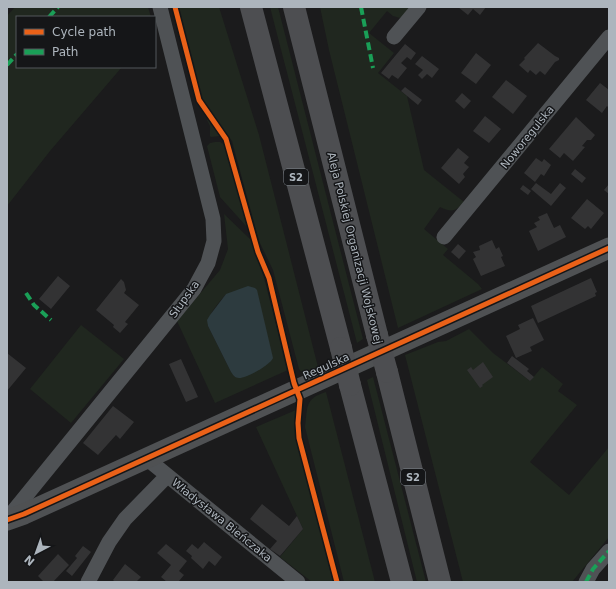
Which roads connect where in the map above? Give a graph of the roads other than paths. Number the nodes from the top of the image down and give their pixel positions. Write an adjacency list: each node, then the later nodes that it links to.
1 (160, 7): 11 (street, Słupska)
2 (251, 7): 15 (highway, S2, bridge)
3 (294, 7): 16 (highway, Aleja Polskiej Organizacji Wojskowej / S2, bridge)
4 (419, 7): 5 (street)
5 (394, 37)
6 (609, 37): 7 (street, Noworegulska)
7 (444, 237)
8 (609, 248): 9 (street, Regulska)
9 (146, 458): 10 (street, Władysława Bieńczaka); 11 (street, Regulska)
10 (167, 476): 13 (street); 14 (street, Władysława Bieńczaka)
11 (7, 519)
12 (609, 551): 17 (street)
13 (88, 582)
14 (298, 582)
15 (402, 582)
16 (440, 582)
17 (586, 582)

